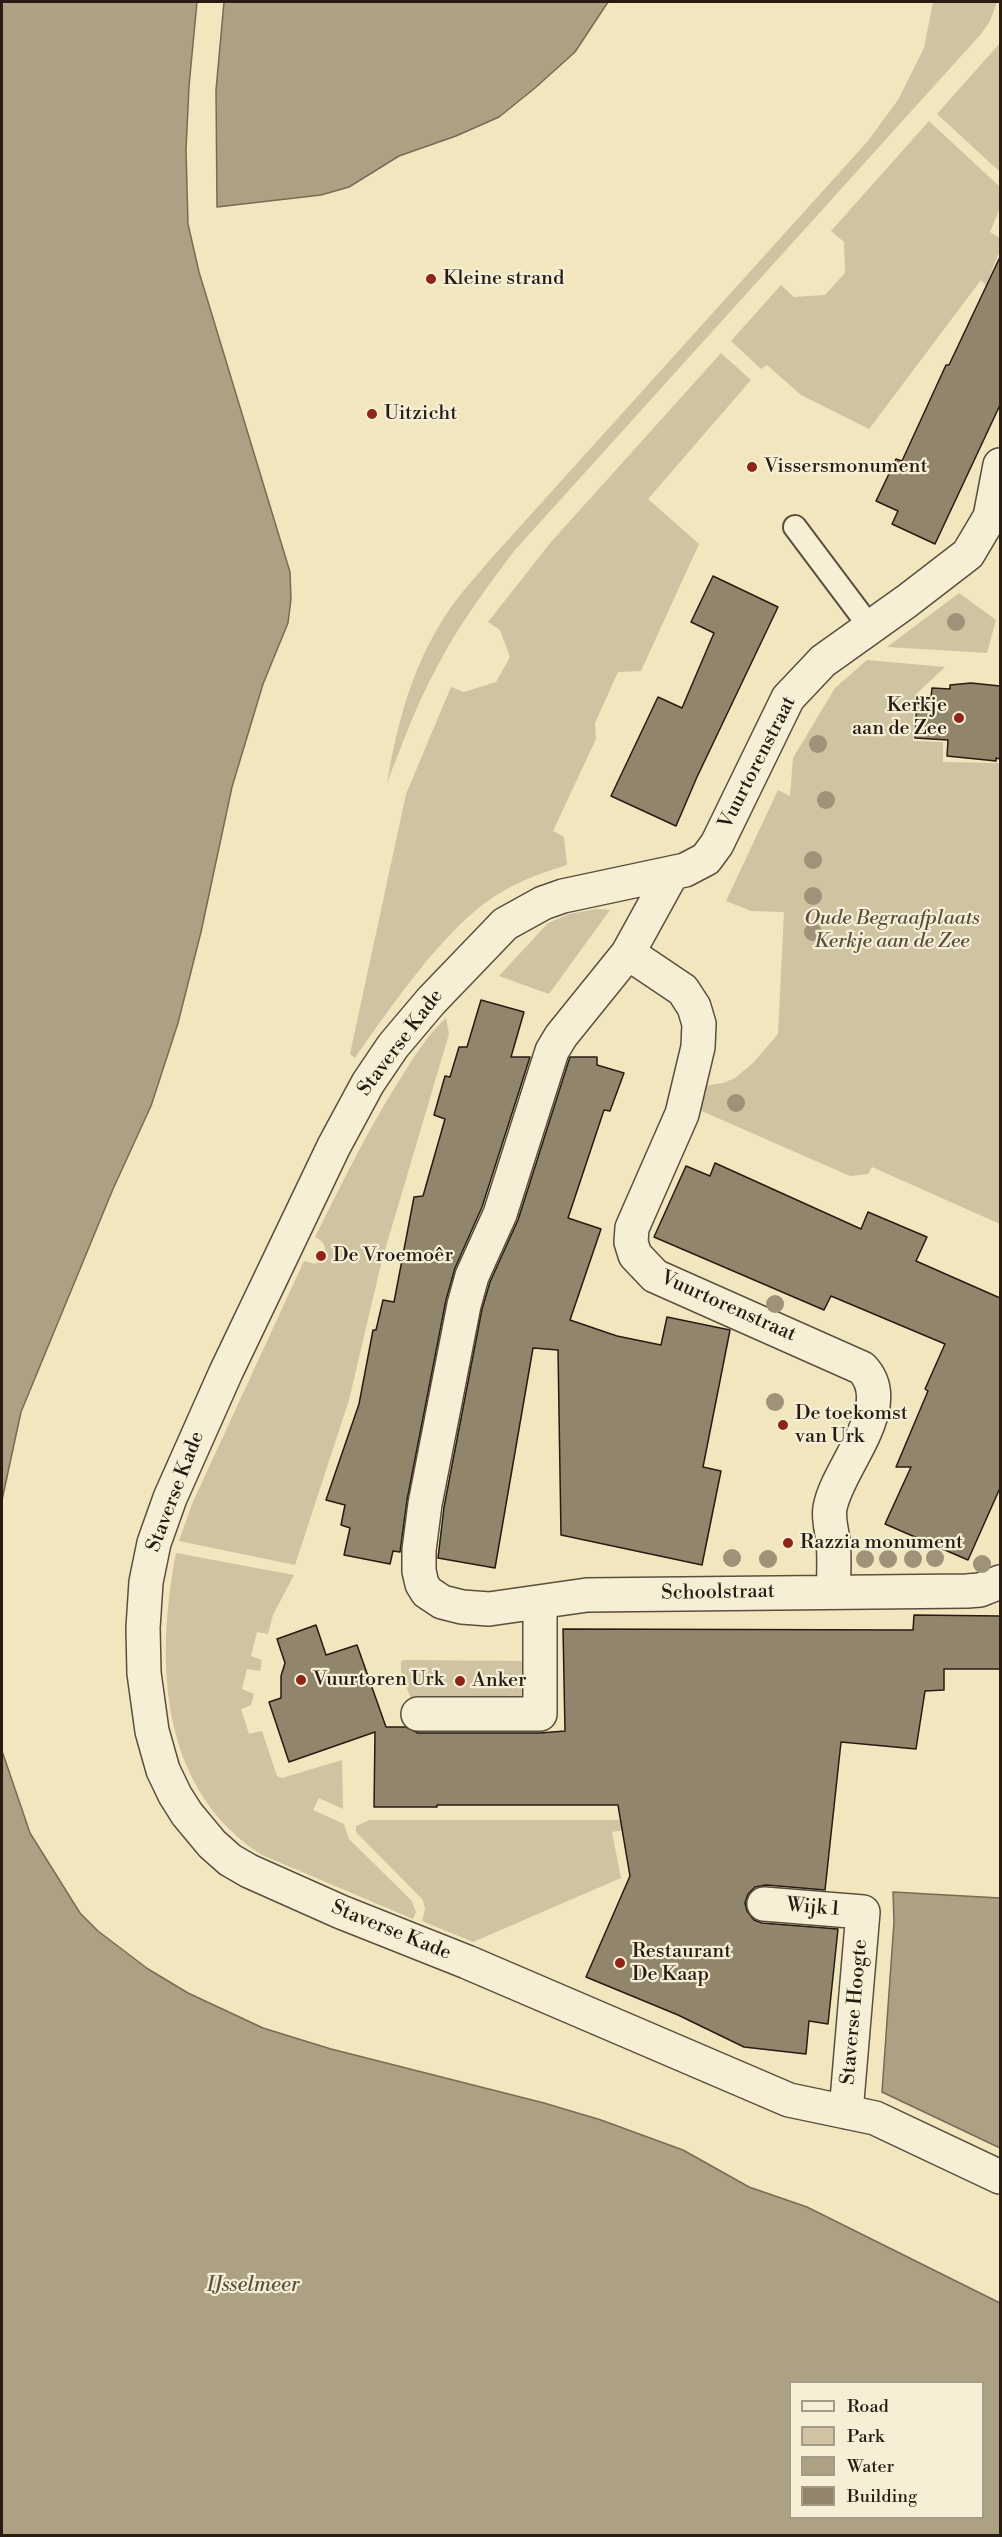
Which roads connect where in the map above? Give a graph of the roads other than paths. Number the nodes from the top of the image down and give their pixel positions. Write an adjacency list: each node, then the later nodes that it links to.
1 (1000, 465): 2 (street, Vuurtorenstraat)
2 (995, 520): 4 (street, Vuurtorenstraat)
3 (795, 527): 4 (lane)
4 (870, 627): 5 (street, Vuurtorenstraat)
5 (672, 873): 6 (street); 13 (street, Staverse Kade)
6 (628, 952): 8 (street, Vuurtorenstraat); 9 (street, Schoolstraat)
7 (1000, 1582): 8 (street, Schoolstraat)
8 (834, 1592): 9 (street, Schoolstraat)
9 (540, 1602): 10 (street)
10 (418, 1714)
11 (764, 1904): 12 (street, Wijk 1)
12 (863, 1912): 13 (street, Staverse Hoogte)
13 (846, 2112): 14 (street, Staverse Kade)
14 (1000, 2177)

